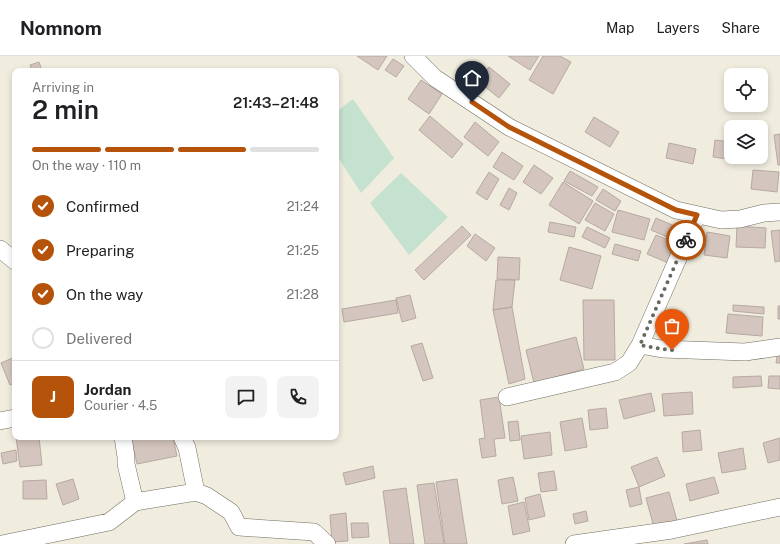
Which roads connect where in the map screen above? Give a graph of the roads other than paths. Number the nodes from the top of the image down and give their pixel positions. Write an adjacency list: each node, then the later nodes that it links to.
1 (413, 56): 3 (street)
2 (780, 212): 3 (street)
3 (697, 215): 6 (street)
4 (0, 249): 5 (street)
5 (12, 259)
6 (640, 345): 7 (street); 8 (street)
7 (780, 347)
8 (507, 397)
9 (12, 419): 10 (street)
10 (0, 422)
11 (123, 440): 14 (street)
12 (183, 440): 13 (street)
13 (196, 492): 14 (street); 17 (street)
14 (135, 502): 16 (street)
15 (780, 507): 18 (street)
16 (2, 544)
17 (327, 544)
18 (574, 544)

